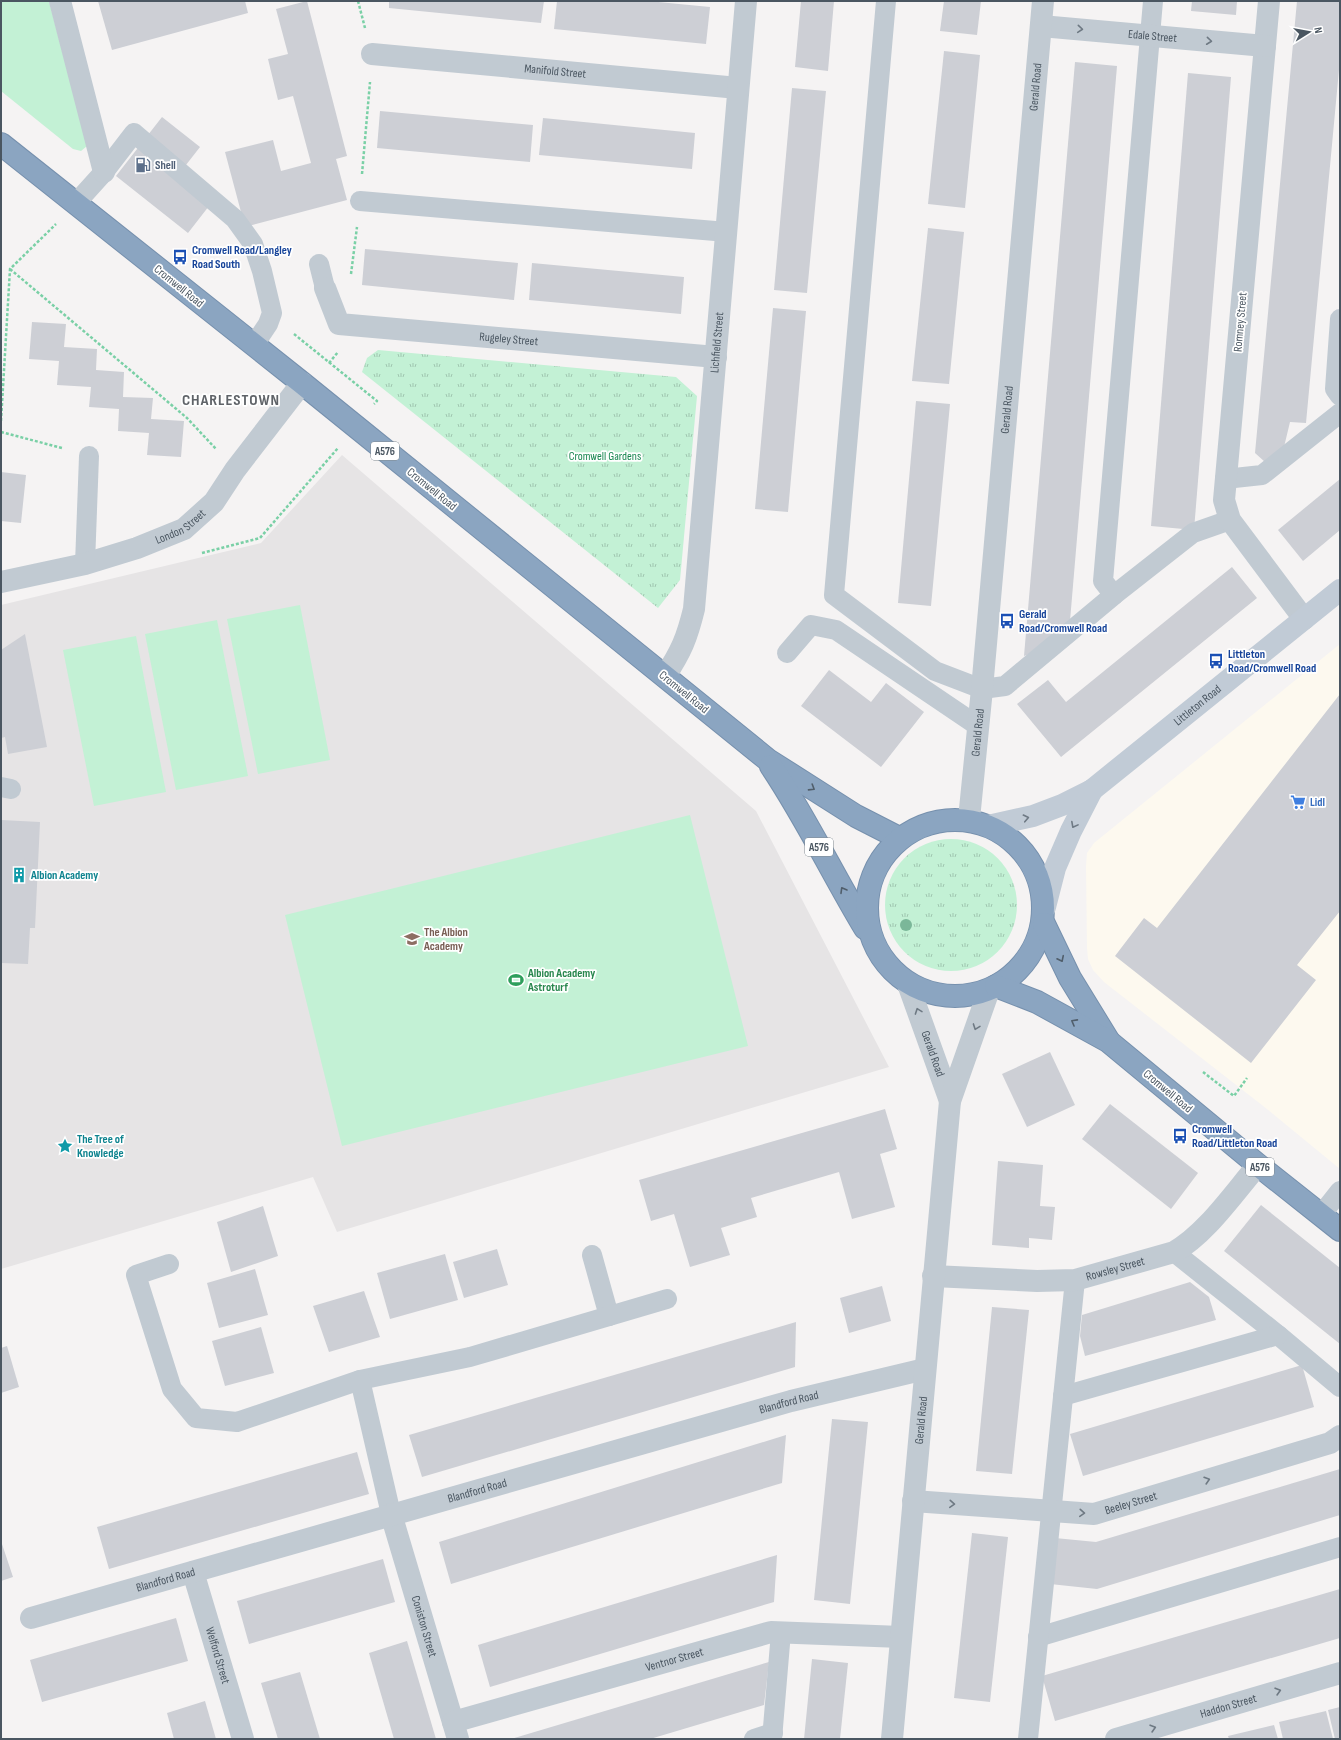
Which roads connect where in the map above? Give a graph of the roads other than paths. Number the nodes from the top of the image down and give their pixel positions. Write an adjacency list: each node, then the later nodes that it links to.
1 (60, 1): 13 (street)
2 (746, 1): 11 (street, Lichfield Street)
3 (886, 1): 35 (lane)
4 (1042, 1): 7 (street, Gerald Road)
5 (1153, 1): 8 (lane)
6 (1269, 1): 9 (street, Romney Street)
7 (1041, 26): 8 (street, Edale Street, one-way to 8); 35 (street, Gerald Road)
8 (1150, 35): 9 (street, Edale Street, one-way to 9); 31 (lane)
9 (1265, 46): 26 (street, Romney Street)
10 (372, 54): 11 (street, Manifold Street)
11 (738, 88): 16 (street, Lichfield Street)
12 (1, 144): 15 (highway, Cromwell Road / A576)
13 (104, 172): 15 (lane); 20 (lane)
14 (360, 201): 16 (lane)
15 (76, 204): 20 (highway, Cromwell Road / A576)
16 (727, 232): 21 (street, Lichfield Street)
17 (318, 264): 18 (lane)
18 (325, 288): 21 (street, Rugeley Street)
19 (1340, 319): 23 (lane)
20 (254, 345): 22 (highway, Cromwell Road / A576)
21 (716, 357): 34 (street, Lichfield Street)
22 (302, 384): 28 (street, London Street); 34 (highway, Cromwell Road / A576)
23 (1340, 396)
24 (1340, 413): 26 (lane)
25 (89, 456): 28 (lane)
26 (1226, 478): 27 (street, Romney Street)
27 (1230, 520): 31 (lane); 32 (street, Romney Street)
28 (85, 564): 29 (street, London Street)
29 (1, 582)
30 (1340, 590): 32 (street, Littleton Road)
31 (1114, 595): 35 (lane)
32 (1304, 619): 38 (street, Littleton Road)
33 (787, 653): 36 (lane)
34 (664, 676): 37 (highway, Cromwell Road / A576)
35 (982, 689): 36 (street, Gerald Road)
36 (978, 726): 39 (street, Gerald Road)
37 (768, 760): 40 (highway, Cromwell Road / A576, one-way to 40); 42 (highway, Cromwell Road / A576, one-way to 37)
38 (1092, 790): 39 (street, Littleton Road, one-way to 38); 41 (street, Littleton Road, one-way to 41)
39 (978, 822): 40 (highway, A576); 41 (highway, A576)
40 (899, 838): 42 (highway, A576)
41 (1044, 915): 44 (highway, A576); 45 (highway, Cromwell Road / A576, one-way to 45)
42 (870, 935): 43 (highway, A576)
43 (908, 984): 44 (highway, A576); 46 (street, Gerald Road, one-way to 43)
44 (993, 988): 45 (highway, Cromwell Road / A576, one-way to 44); 46 (street, Gerald Road, one-way to 46)
45 (1108, 1041): 47 (highway, Cromwell Road / A576)
46 (950, 1101): 54 (street, Gerald Road)
47 (1258, 1165): 49 (highway, Cromwell Road / A576); 51 (street, Rowsley Street)
48 (1340, 1191): 49 (lane)
49 (1321, 1215): 50 (highway, Cromwell Road / A576)
50 (1340, 1230)
51 (1174, 1252): 55 (street, Rowsley Street); 58 (lane)
52 (592, 1255): 57 (lane)
53 (169, 1264): 60 (lane)
54 (933, 1276): 55 (street, Rowsley Street); 59 (street, Gerald Road)
55 (1075, 1280): 62 (lane)
56 (668, 1299): 57 (lane)
57 (609, 1316): 60 (lane)
58 (1278, 1335): 61 (lane); 62 (lane)
59 (925, 1369): 64 (street, Gerald Road); 66 (street, Blandford Road)
60 (360, 1380): 66 (lane)
61 (1340, 1387)
62 (1064, 1396): 65 (lane)
63 (1340, 1436): 65 (street, Beeley Street, one-way to 63)
64 (913, 1501): 65 (street, Beeley Street, one-way to 65); 71 (street, Gerald Road)
65 (1052, 1510): 72 (lane)
66 (391, 1514): 68 (street, Blandford Road); 74 (street, Coniston Street)
67 (1340, 1548): 72 (lane)
68 (194, 1572): 69 (street, Blandford Road); 76 (street, Welford Street)
69 (31, 1618)
70 (781, 1632): 71 (street, Ventnor Street); 74 (street, Ventnor Street); 75 (lane)
71 (901, 1637): 77 (street, Gerald Road)
72 (1038, 1637): 78 (lane)
73 (1340, 1673): 79 (street, Haddon Street, one-way to 73)
74 (456, 1731)
75 (766, 1737)
76 (243, 1739)
77 (892, 1739)
78 (1028, 1739)
79 (1116, 1739)

